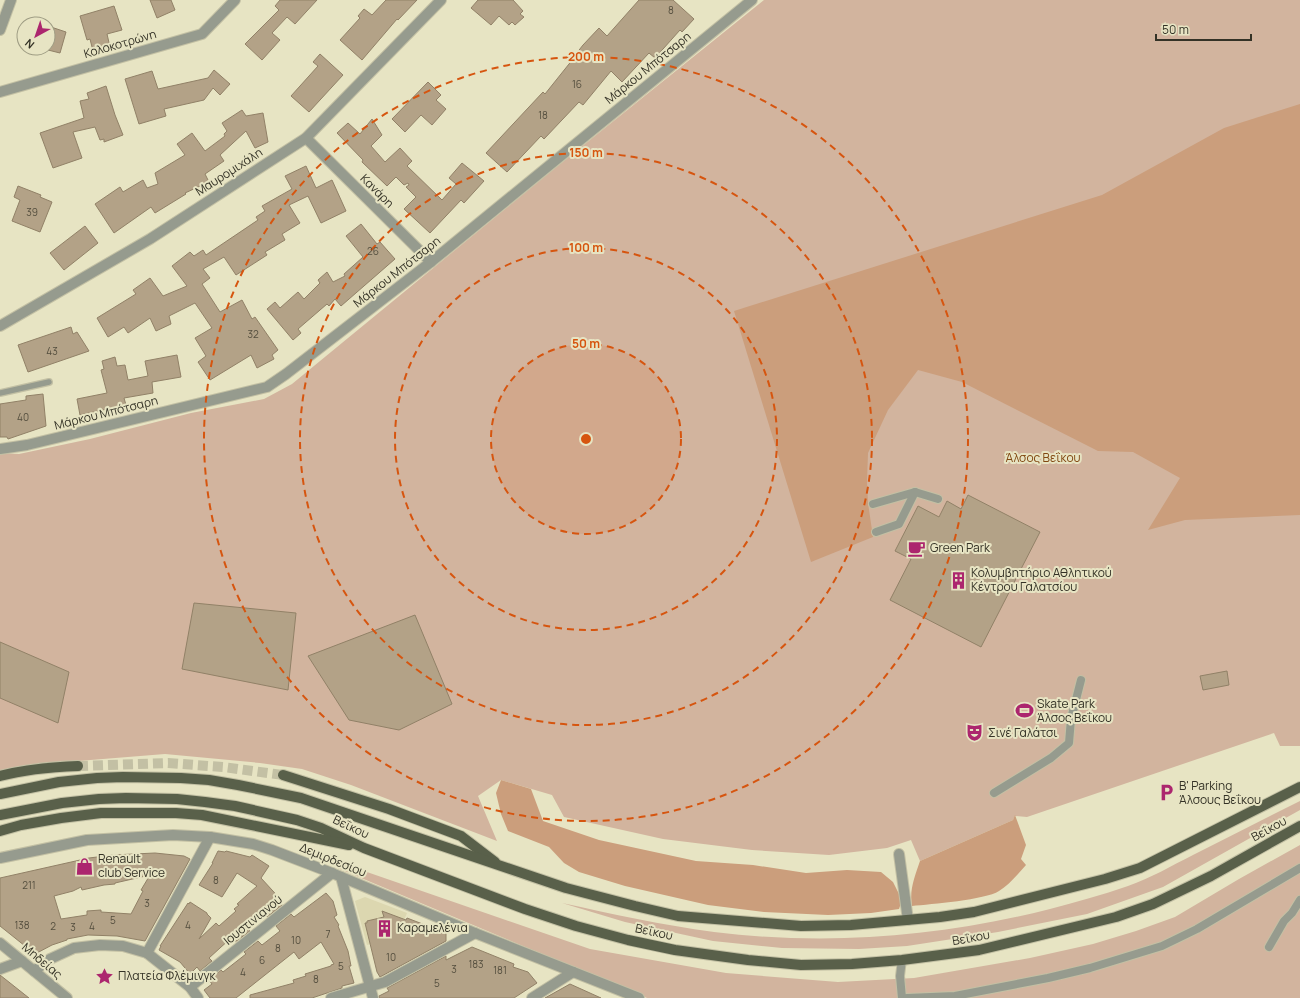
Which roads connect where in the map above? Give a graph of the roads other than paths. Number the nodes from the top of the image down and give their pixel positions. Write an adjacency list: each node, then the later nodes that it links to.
1 (11, 0): 5 (street)
2 (235, 0): 6 (street, Κολοκοτρώνη)
3 (441, 0): 7 (street, Μαυρομιχάλη)
4 (752, 0): 8 (street, Μάρκου Μπότσαρη)
5 (0, 30)
6 (0, 92)
7 (306, 138): 8 (street, Κανάρη); 9 (street, Μαυρομιχάλη)
8 (430, 262): 12 (street, Μάρκου Μπότσαρη)
9 (0, 326)
10 (49, 382): 11 (lane)
11 (0, 393)
12 (0, 449)
13 (915, 492): 14 (street); 15 (street); 16 (street)
14 (938, 499)
15 (873, 504)
16 (876, 532)
17 (1081, 680): 22 (street)
18 (78, 766): 20 (main road)
19 (283, 775): 31 (main road)
20 (0, 776)
21 (1300, 787): 35 (main road, Βεΐκου)
22 (994, 793)
23 (0, 794): 31 (main road, Βεΐκου)
24 (0, 816): 28 (main road, Βεΐκου)
25 (1300, 826): 40 (main road, Βεΐκου)
26 (0, 831): 28 (main road)
27 (210, 837): 30 (street, Δεμιρδεσίου); 33 (street, Δεμιρδεσίου); 39 (street)
28 (364, 848): 40 (main road, Βεΐκου)
29 (899, 854): 35 (street)
30 (0, 858)
31 (502, 867): 35 (main road, Βεΐκου)
32 (1300, 868): 54 (street)
33 (337, 875): 36 (street, Δεμιρδεσίου); 45 (street, Ιουστινιανού); 46 (street)
34 (1300, 900): 38 (street)
35 (908, 920)
36 (474, 933): 44 (street, Δεμιρδεσίου); 46 (street)
37 (0, 943): 41 (street, Μηδείας)
38 (1269, 947)
39 (147, 953): 43 (street); 45 (street)
40 (902, 960): 53 (street)
41 (22, 961): 42 (street); 43 (street, Μηδείας)
42 (0, 969)
43 (34, 971): 47 (street, Μηδείας)
44 (574, 972): 51 (street); 52 (street, Δεμιρδεσίου)
45 (190, 987): 48 (street)
46 (370, 987): 49 (street); 50 (street)
47 (67, 998)
48 (198, 998)
49 (331, 998)
50 (374, 998)
51 (532, 998)
52 (639, 998)
53 (902, 998)
54 (907, 998)

